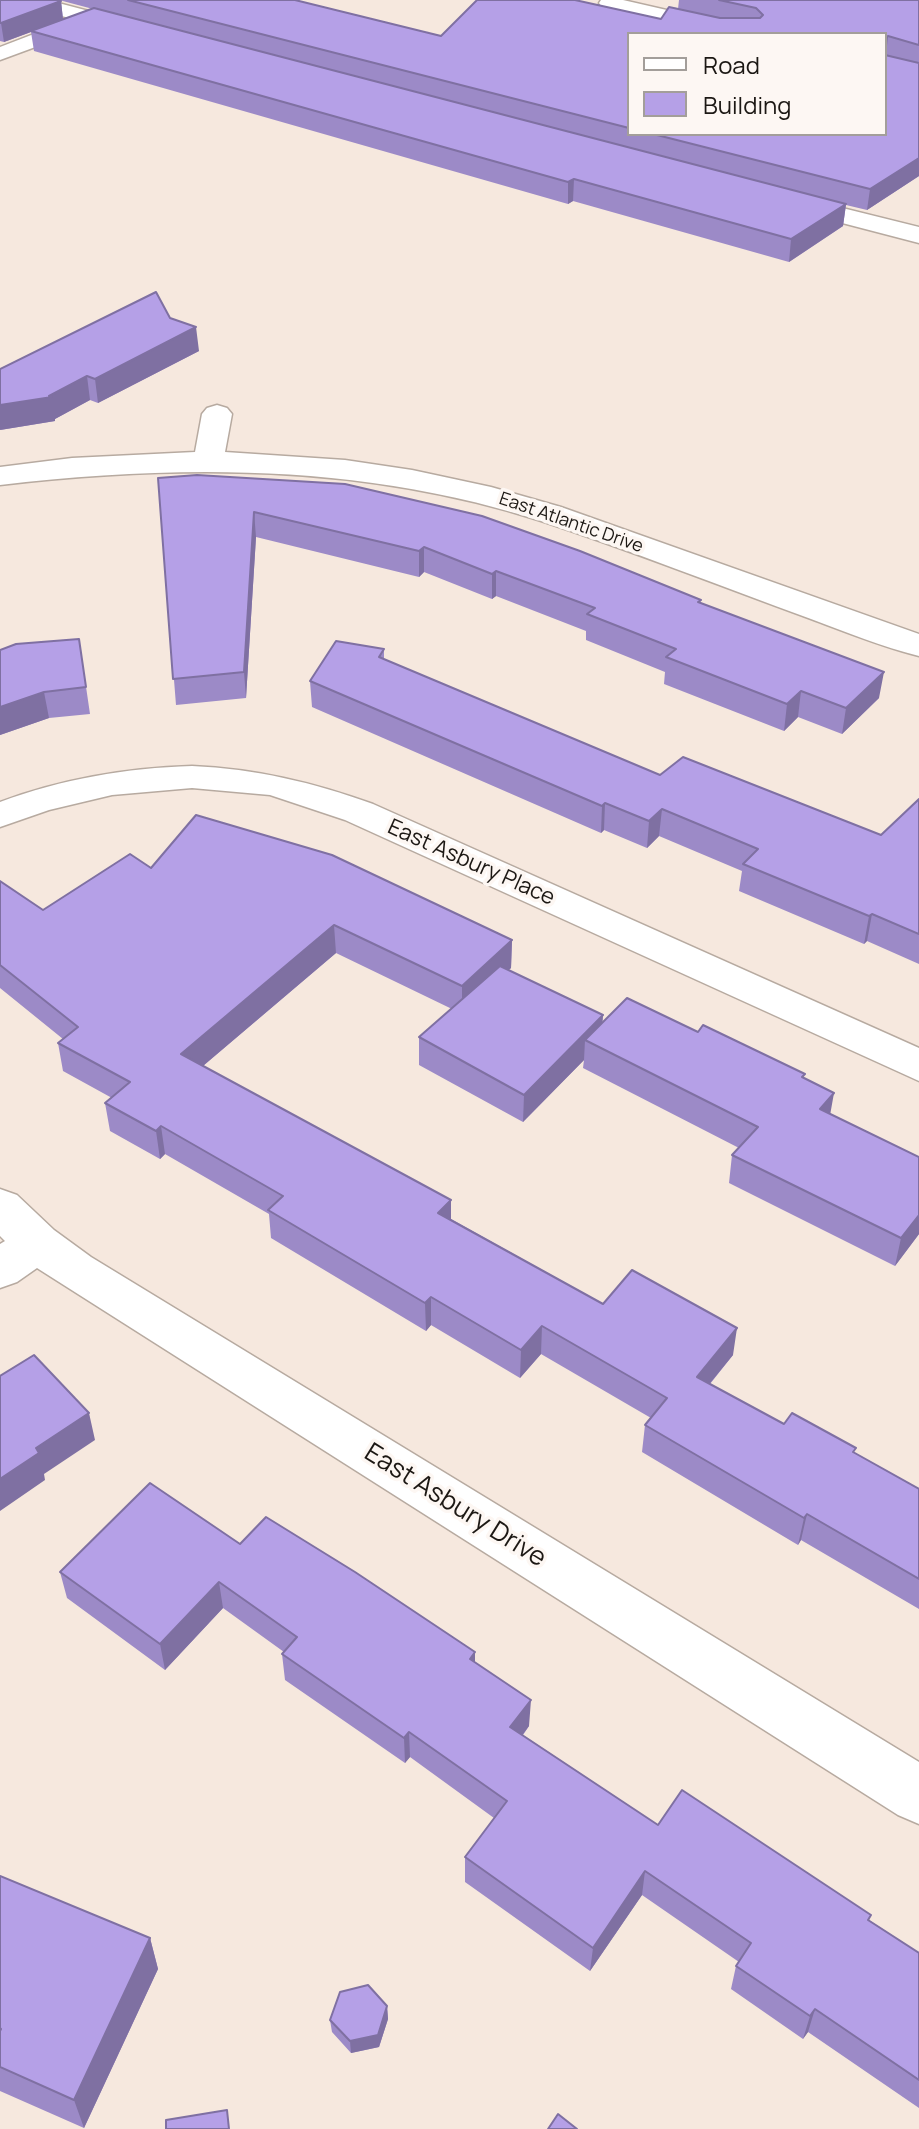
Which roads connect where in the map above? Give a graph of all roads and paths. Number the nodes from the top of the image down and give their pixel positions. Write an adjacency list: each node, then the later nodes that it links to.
1 (23, 0): 4 (street)
2 (611, 0): 5 (street)
3 (130, 5): 4 (street)
4 (94, 18): 6 (street); 7 (street)
5 (738, 32)
6 (155, 35)
7 (0, 54)
8 (764, 195): 9 (street)
9 (919, 235)
10 (217, 414): 11 (street)
11 (209, 459): 12 (street, East Atlantic Drive); 13 (street, East Atlantic Drive)
12 (0, 476)
13 (919, 646)
14 (0, 815): 15 (street, East Asbury Place)
15 (919, 1066)
16 (0, 1207): 17 (street, East Asbury Drive)
17 (18, 1256): 18 (street, East Asbury Drive)
18 (919, 1795)

